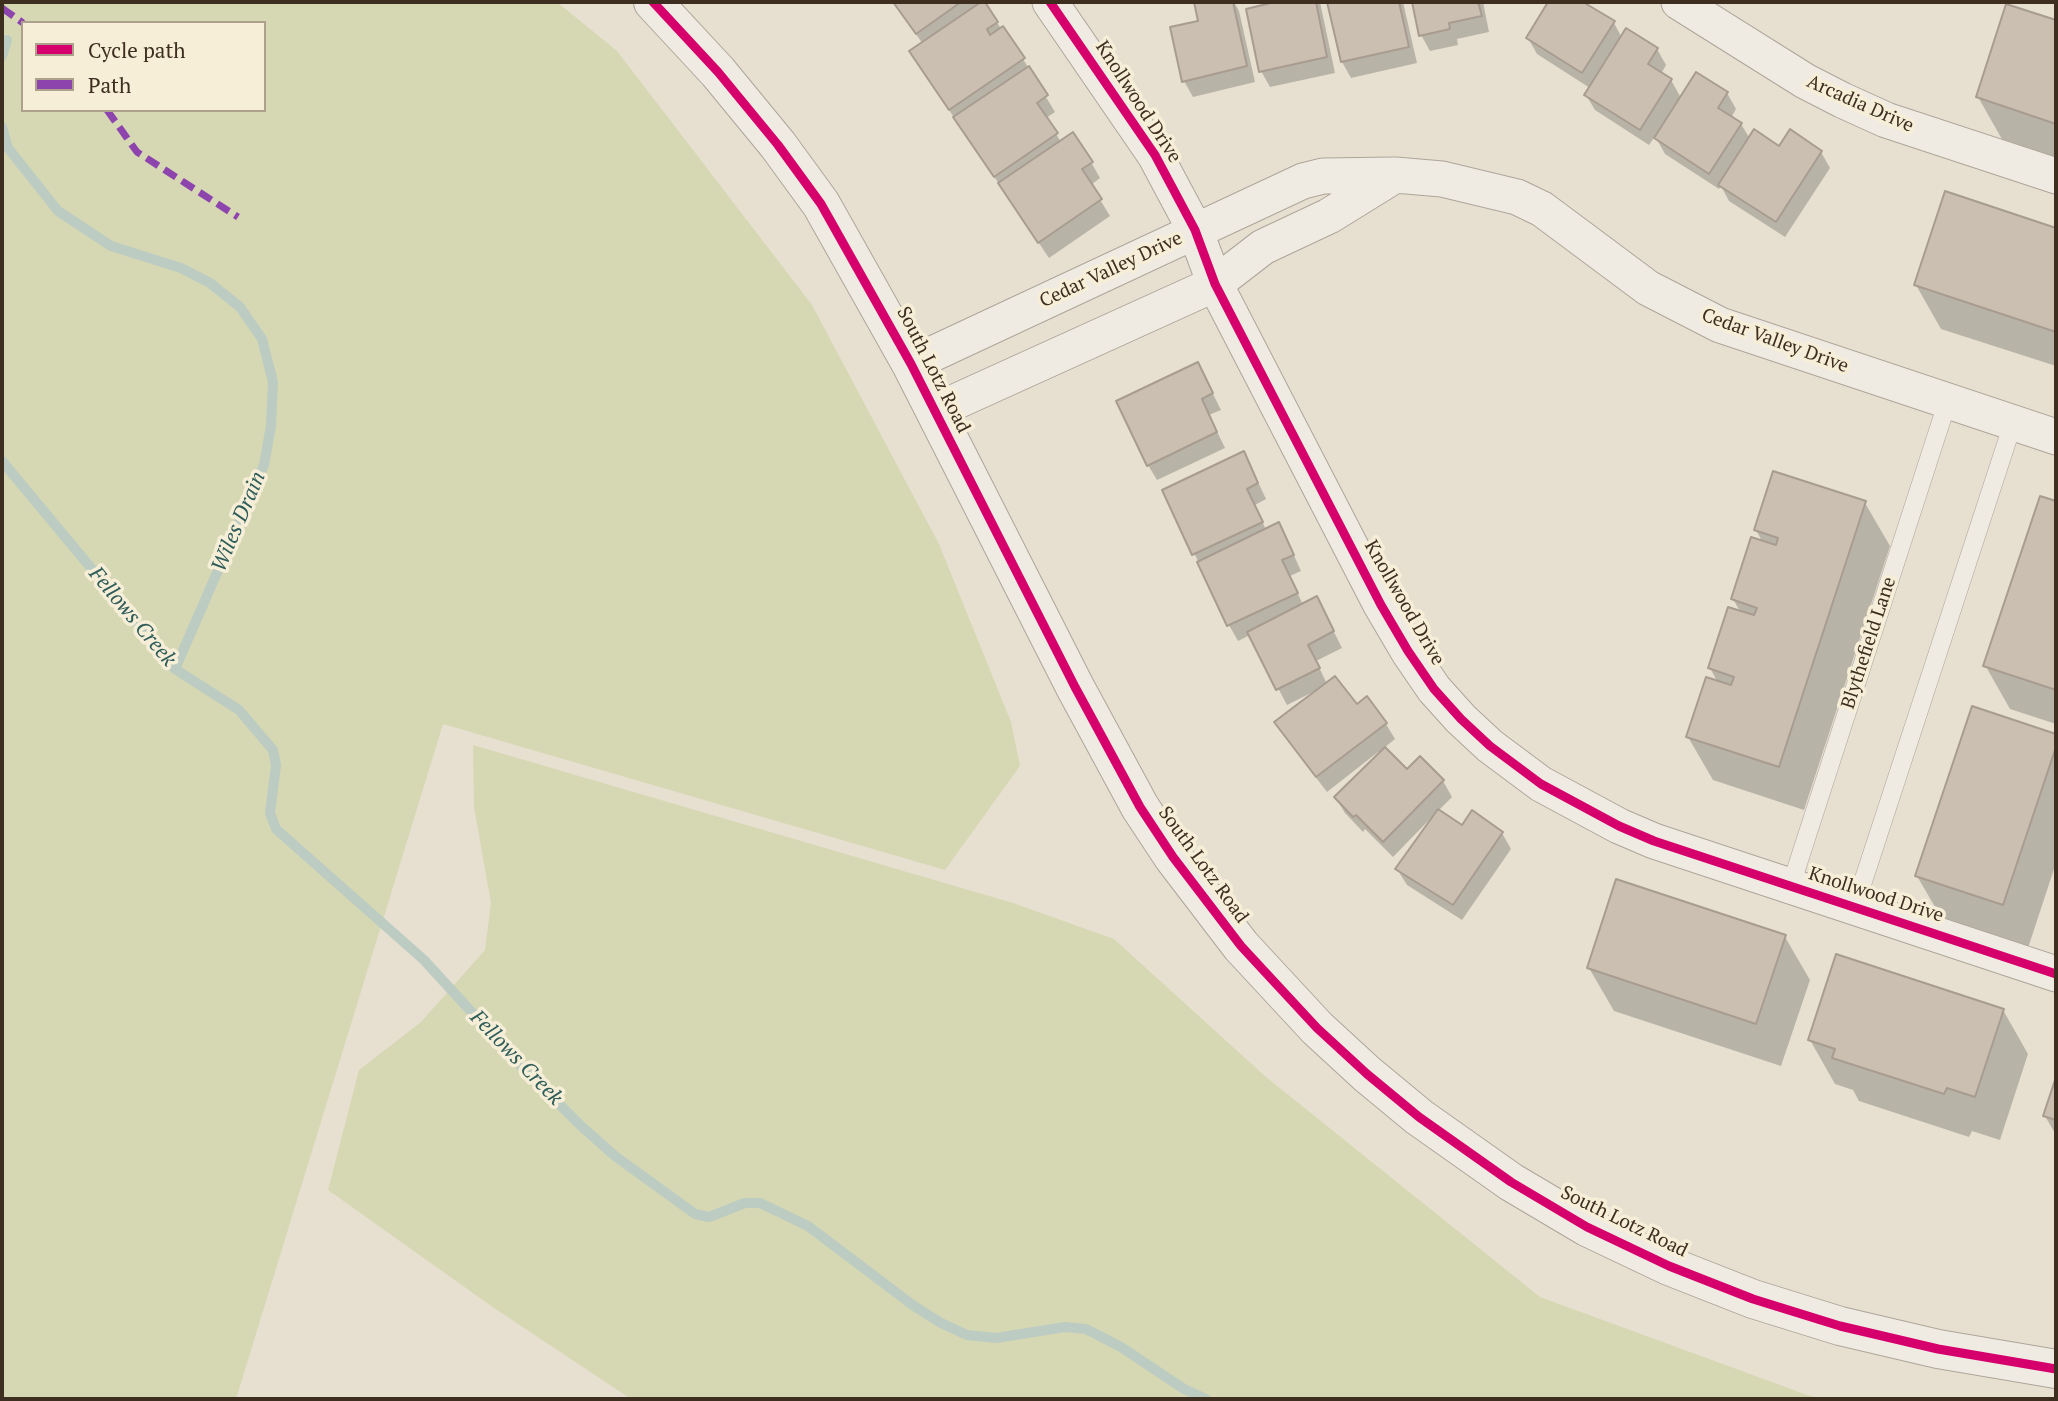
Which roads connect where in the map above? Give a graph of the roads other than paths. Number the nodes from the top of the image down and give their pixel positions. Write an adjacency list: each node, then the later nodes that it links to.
1 (653, 2): 8 (street, South Lotz Road)
2 (1679, 2): 5 (street, Arcadia Drive)
3 (1062, 7): 6 (street, Knollwood Drive)
4 (1395, 175): 6 (street, Cedar Valley Drive); 7 (street); 9 (street, Cedar Valley Drive)
5 (2056, 176)
6 (1195, 230): 7 (street, Knollwood Drive); 8 (street, Cedar Valley Drive)
7 (1216, 284): 10 (street); 13 (street, Knollwood Drive)
8 (911, 363): 10 (street, South Lotz Road)
9 (1948, 400): 11 (street, Cedar Valley Drive); 13 (lane, Blythefield Lane)
10 (935, 411): 16 (street, South Lotz Road)
11 (2013, 423): 12 (street, Cedar Valley Drive); 14 (lane)
12 (2056, 437)
13 (1791, 886): 14 (street, Knollwood Drive)
14 (1855, 906): 15 (street, Knollwood Drive)
15 (2056, 974)
16 (2056, 1369)

